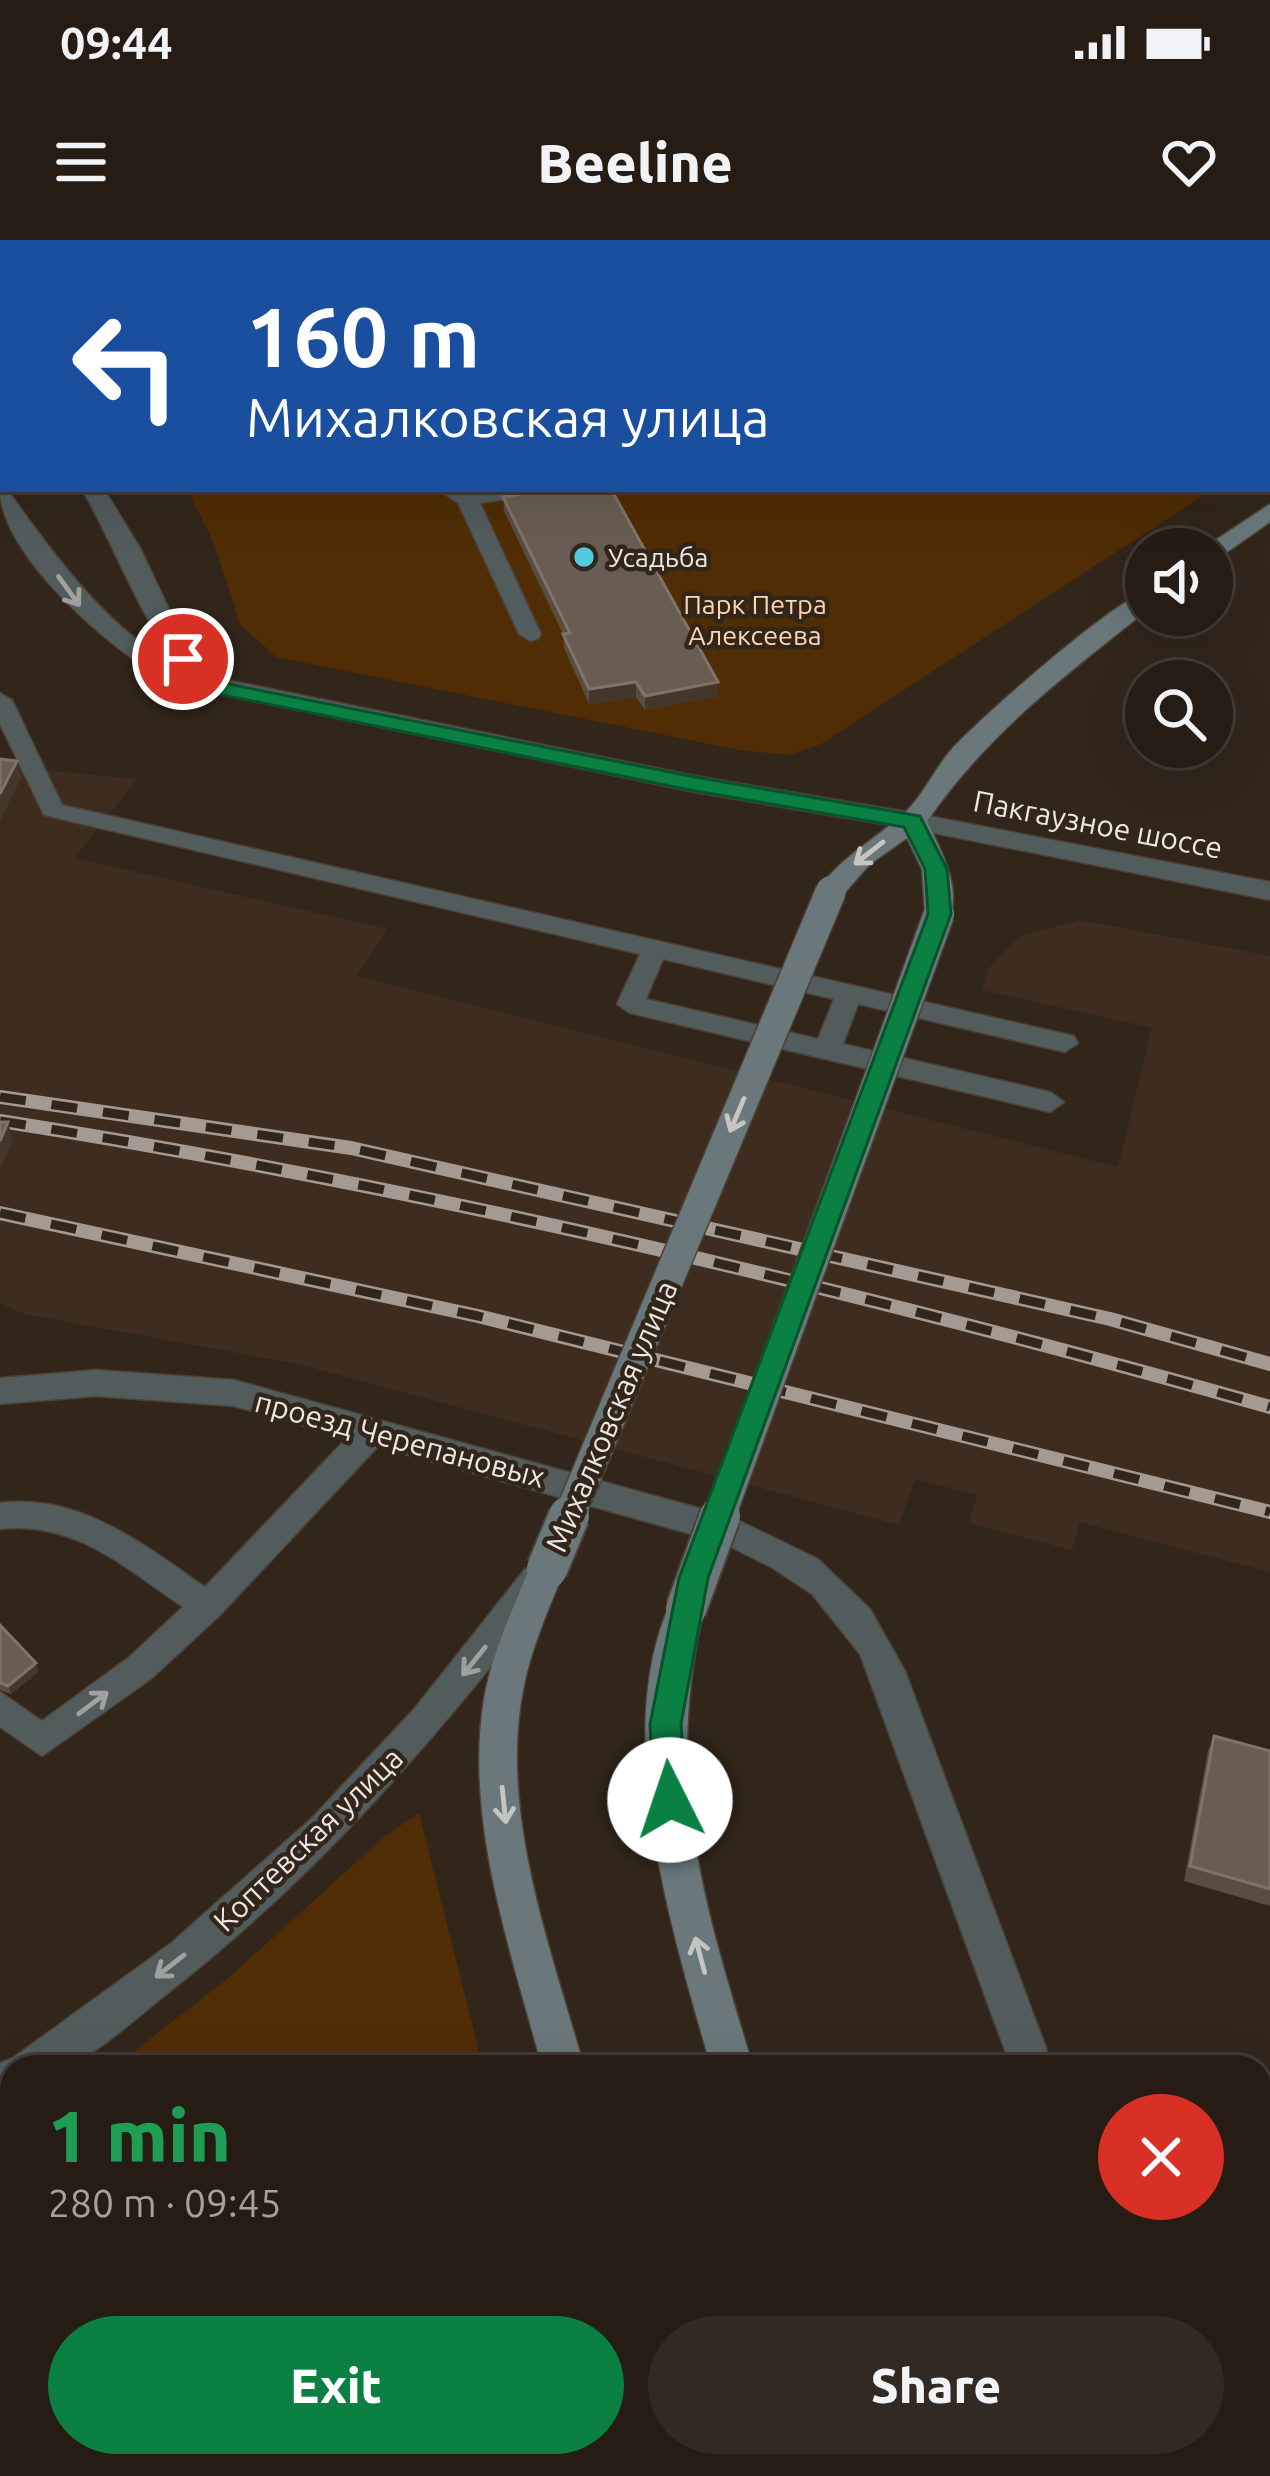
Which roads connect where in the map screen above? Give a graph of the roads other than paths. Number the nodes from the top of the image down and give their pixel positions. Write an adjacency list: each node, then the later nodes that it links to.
1 (95, 492): 9 (street)
2 (489, 492): 3 (lane)
3 (457, 494): 8 (lane)
4 (0, 496): 9 (street, one-way to 9)
5 (1270, 511): 6 (main road)
6 (1233, 537)
7 (1125, 615): 11 (main road, Михалковская улица)
8 (530, 634)
9 (213, 686): 11 (street)
10 (0, 700): 13 (lane)
11 (913, 821): 12 (street, Пакгаузное шоссе); 21 (main road, Михалковская улица, one-way to 21, bridge); 26 (main road, one-way to 11, bridge)
12 (1270, 891)
13 (655, 949): 14 (lane); 16 (lane)
14 (849, 994): 15 (lane); 16 (lane)
15 (1065, 1043)
16 (827, 1049): 17 (lane)
17 (1050, 1102)
18 (0, 1390): 19 (street, проезд Черепановых)
19 (374, 1431): 22 (lane); 27 (street, проезд Черепановых)
20 (0, 1516): 22 (lane)
21 (547, 1569): 24 (street, Коптевская улица, one-way to 24); 25 (main road, Михалковская улица, one-way to 25)
22 (207, 1606): 23 (lane, one-way to 22)
23 (0, 1707)
24 (49, 2055)
25 (560, 2055)
26 (729, 2055)
27 (1028, 2055)

